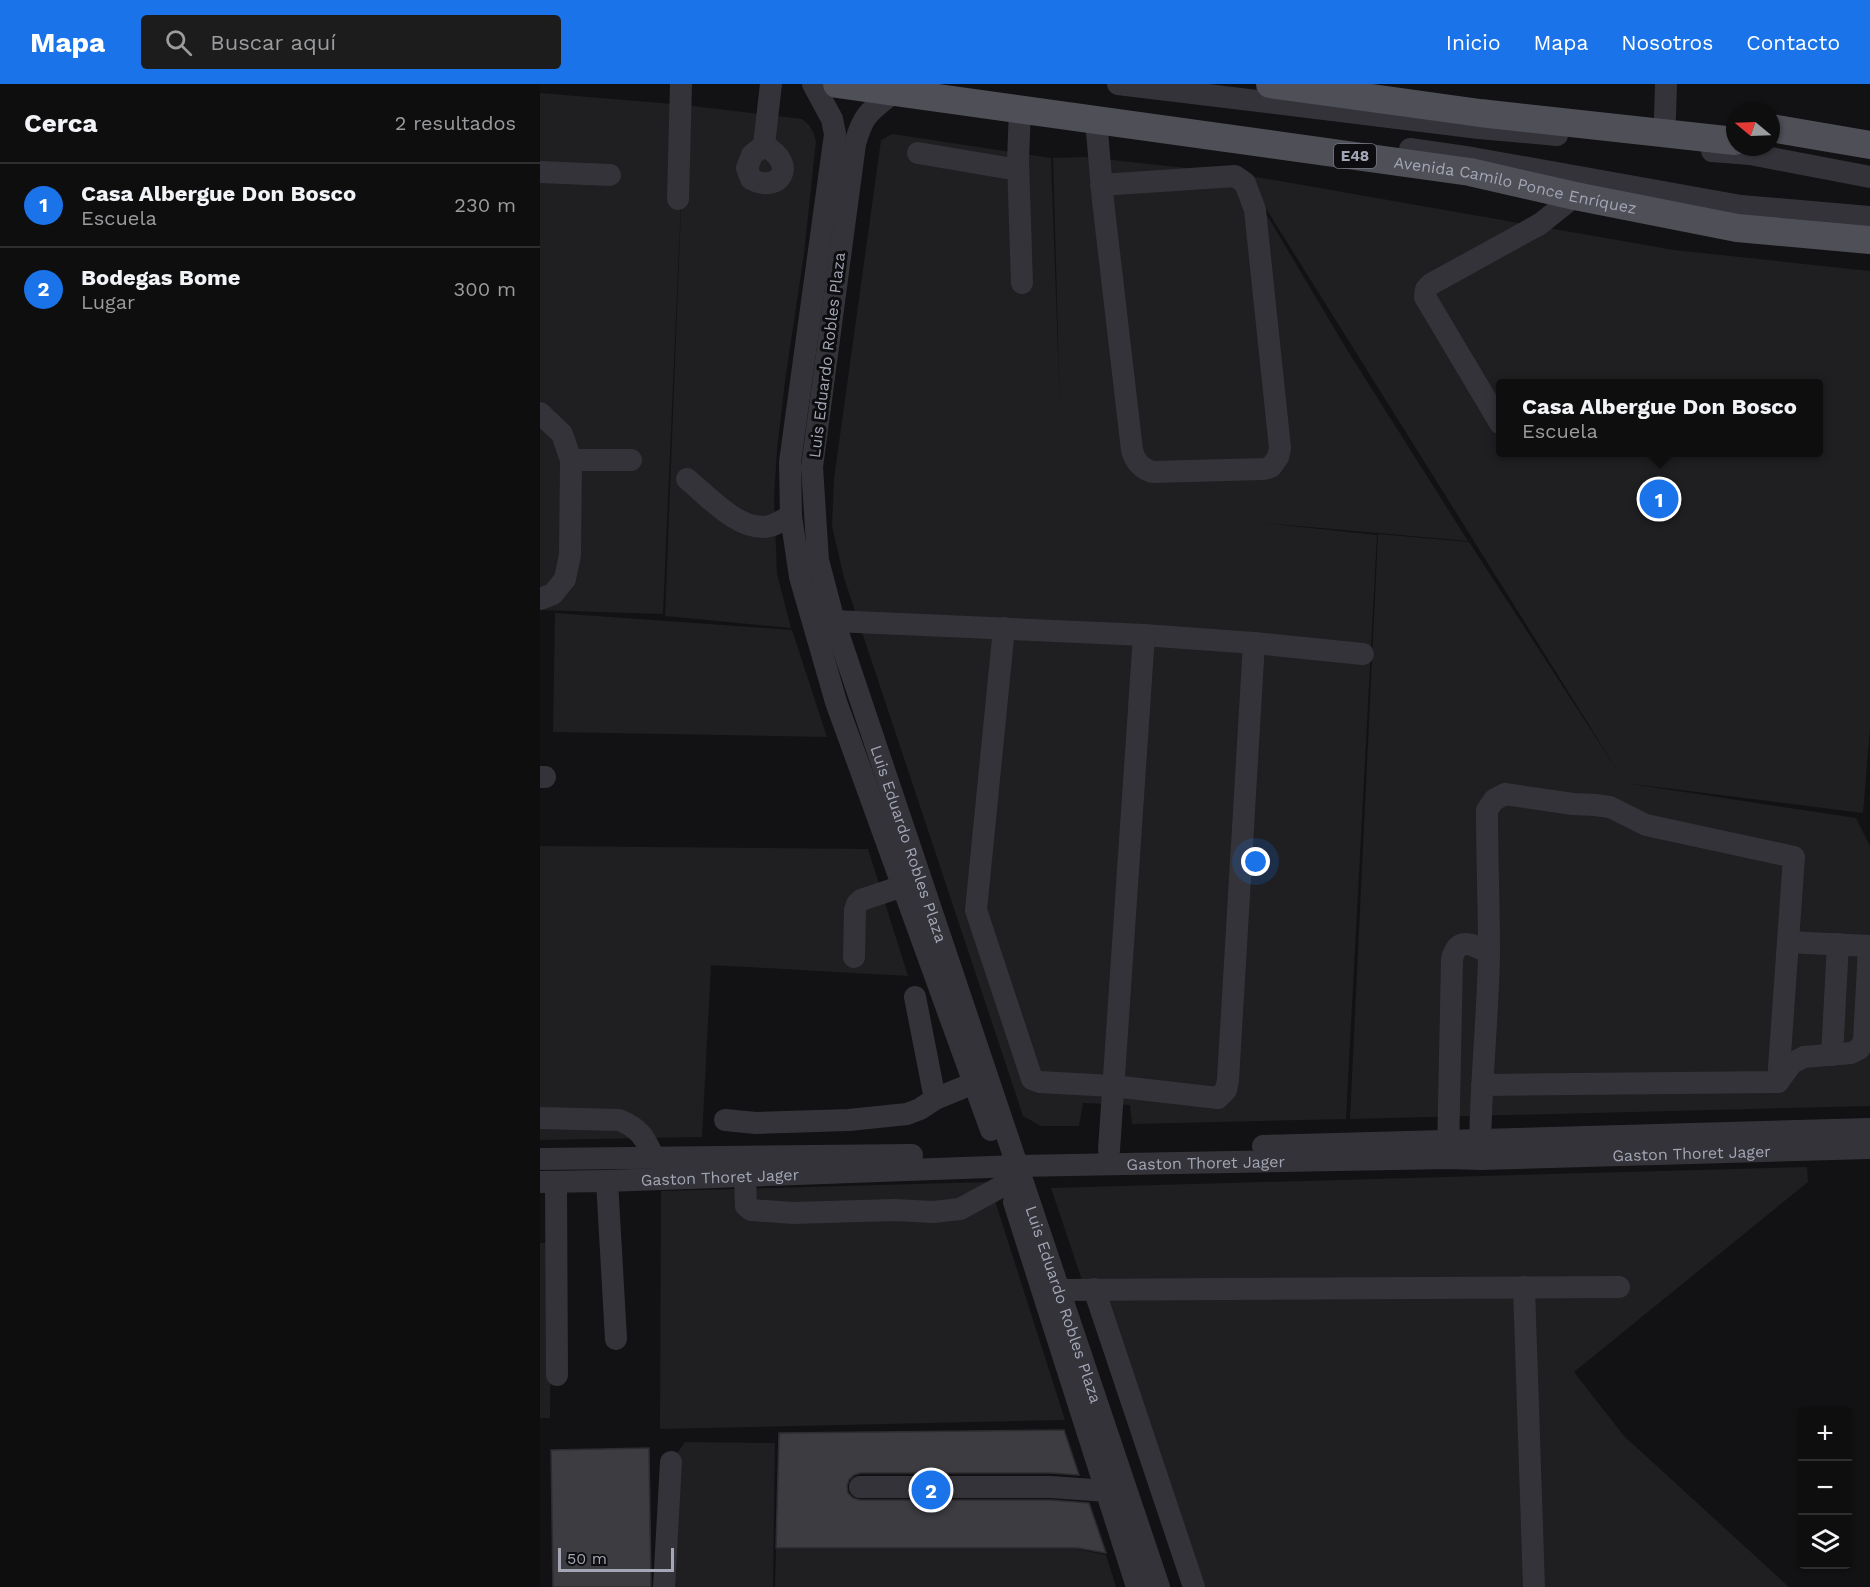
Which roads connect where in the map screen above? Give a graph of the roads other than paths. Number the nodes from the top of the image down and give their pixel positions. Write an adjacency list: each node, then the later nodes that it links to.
1 (681, 84): 28 (street)
2 (771, 84): 17 (street)
3 (813, 84): 37 (street, Luis Eduardo Robles Plaza)
4 (837, 84): 10 (main road, Avenida Camilo Ponce Enríquez / E48)
5 (930, 84): 29 (street, Avenida Camilo Ponce Enríquez)
6 (1118, 84): 25 (street)
7 (1270, 84): 9 (main road)
8 (1666, 84): 12 (street)
9 (1339, 89): 12 (main road); 16 (main road)
10 (894, 92): 11 (main road, Avenida Camilo Ponce Enríquez / E48); 39 (street, Luis Eduardo Robles Plaza)
11 (1020, 109): 13 (main road, Avenida Camilo Ponce Enríquez / E48); 22 (street)
12 (1665, 117): 14 (main road)
13 (1096, 120): 26 (street); 27 (main road, Avenida Camilo Ponce Enríquez / E48)
14 (1726, 123)
15 (1780, 130): 18 (main road)
16 (1726, 140)
17 (764, 145)
18 (1870, 145)
19 (1780, 147): 21 (main road)
20 (918, 153): 22 (street)
21 (1870, 160)
22 (1018, 170): 31 (street)
23 (540, 172): 24 (street)
24 (610, 175)
25 (1870, 177)
26 (1101, 185): 26 (street)
27 (1575, 196): 30 (main road, Avenida Camilo Ponce Enríquez / E48); 33 (street)
28 (678, 199)
29 (1870, 217)
30 (1870, 240)
31 (1022, 283)
32 (540, 413): 34 (street)
33 (1496, 416)
34 (571, 460): 35 (street); 38 (street)
35 (632, 460)
36 (687, 479): 37 (street)
37 (791, 516): 44 (street, Luis Eduardo Robles Plaza)
38 (540, 599)
39 (834, 621): 40 (street); 65 (street, Luis Eduardo Robles Plaza)
40 (1004, 628): 41 (street); 54 (street)
41 (1144, 635): 42 (street); 54 (street)
42 (1254, 643): 43 (street); 54 (street)
43 (1363, 654)
44 (903, 886): 48 (street); 52 (street, Luis Eduardo Robles Plaza)
45 (1788, 942): 46 (street); 47 (street); 51 (street)
46 (1838, 945): 50 (street); 50 (street)
47 (1489, 953): 53 (street); 60 (street)
48 (854, 957)
49 (915, 997): 55 (street)
50 (1832, 1055): 51 (street)
51 (1778, 1082): 53 (street)
52 (974, 1083): 55 (street); 65 (street, Luis Eduardo Robles Plaza)
53 (1482, 1085): 62 (street)
54 (1113, 1086): 61 (street)
55 (935, 1099): 57 (street)
56 (540, 1118): 63 (street)
57 (725, 1120)
58 (1870, 1129): 62 (street, Gaston Thoret Jager)
59 (1870, 1148): 62 (street, Gaston Thoret Jager)
60 (1448, 1149): 61 (street, Gaston Thoret Jager); 62 (street, Gaston Thoret Jager); 65 (street, Gaston Thoret Jager)
61 (1109, 1150): 65 (street, Gaston Thoret Jager)
62 (1480, 1150)
63 (654, 1158): 64 (street, Gaston Thoret Jager); 65 (street, Gaston Thoret Jager)
64 (540, 1159)
65 (1009, 1164): 66 (street, Gaston Thoret Jager); 66 (street); 72 (street, Luis Eduardo Robles Plaza); 77 (street, Luis Eduardo Robles Plaza)
66 (745, 1176): 67 (street, Gaston Thoret Jager)
67 (607, 1181): 68 (street, Gaston Thoret Jager); 73 (street)
68 (548, 1182): 74 (street)
69 (1524, 1287): 70 (street); 71 (street); 82 (street)
70 (1619, 1287)
71 (1094, 1289): 72 (street); 81 (street)
72 (1060, 1290): 77 (street, Luis Eduardo Robles Plaza)
73 (616, 1339)
74 (557, 1375)
75 (671, 1462): 78 (street)
76 (860, 1487): 77 (street)
77 (1116, 1489): 79 (street, Luis Eduardo Robles Plaza); 80 (street, Luis Eduardo Robles Plaza)
78 (664, 1587)
79 (1137, 1587)
80 (1160, 1587)
81 (1194, 1587)
82 (1534, 1587)

